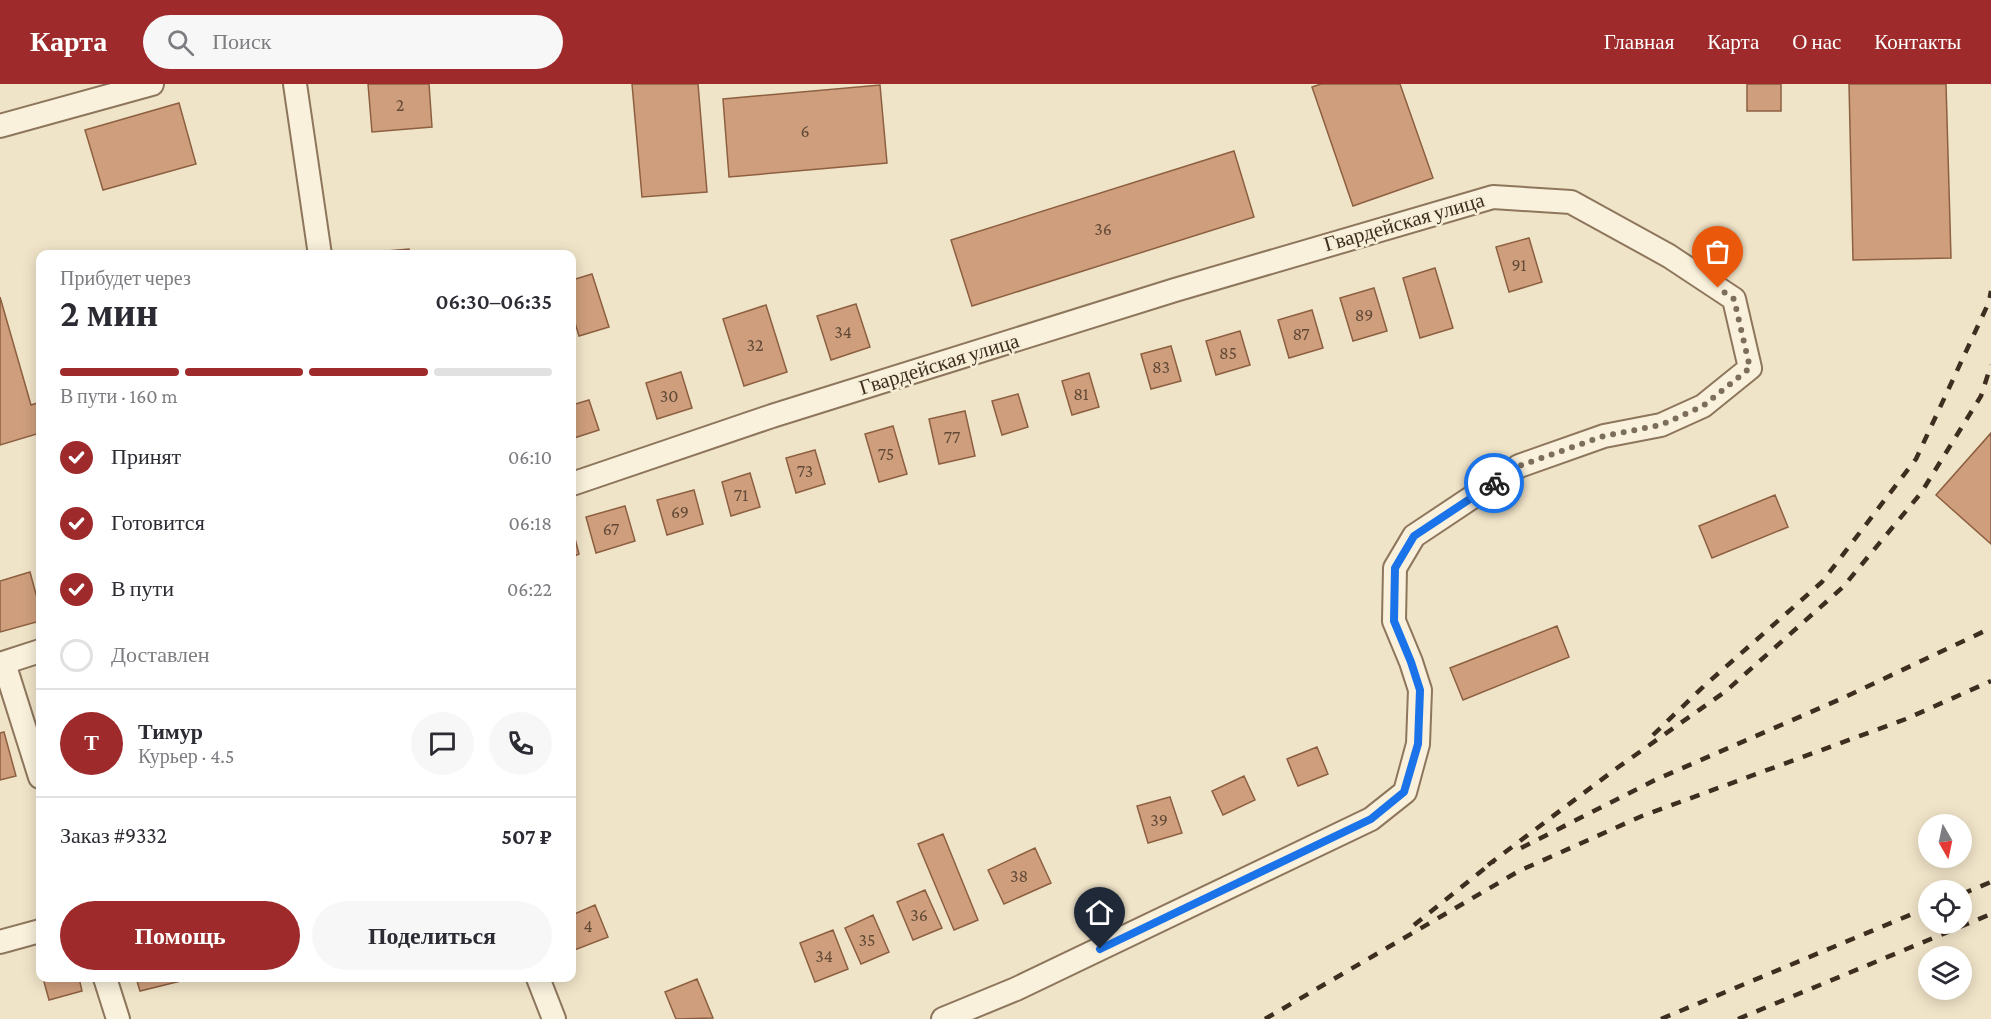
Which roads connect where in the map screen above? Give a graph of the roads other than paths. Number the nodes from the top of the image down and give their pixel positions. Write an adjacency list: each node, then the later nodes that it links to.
1 (152, 84): 3 (street)
2 (295, 84): 4 (street)
3 (0, 126)
4 (319, 250)
5 (576, 483): 15 (street, Гвардейская улица)
6 (36, 652): 7 (street)
7 (2, 664): 8 (street)
8 (36, 765)
9 (36, 931): 10 (street)
10 (0, 942)
11 (106, 982): 13 (street)
12 (540, 982): 14 (street)
13 (118, 1019)
14 (554, 1019)
15 (943, 1019)

